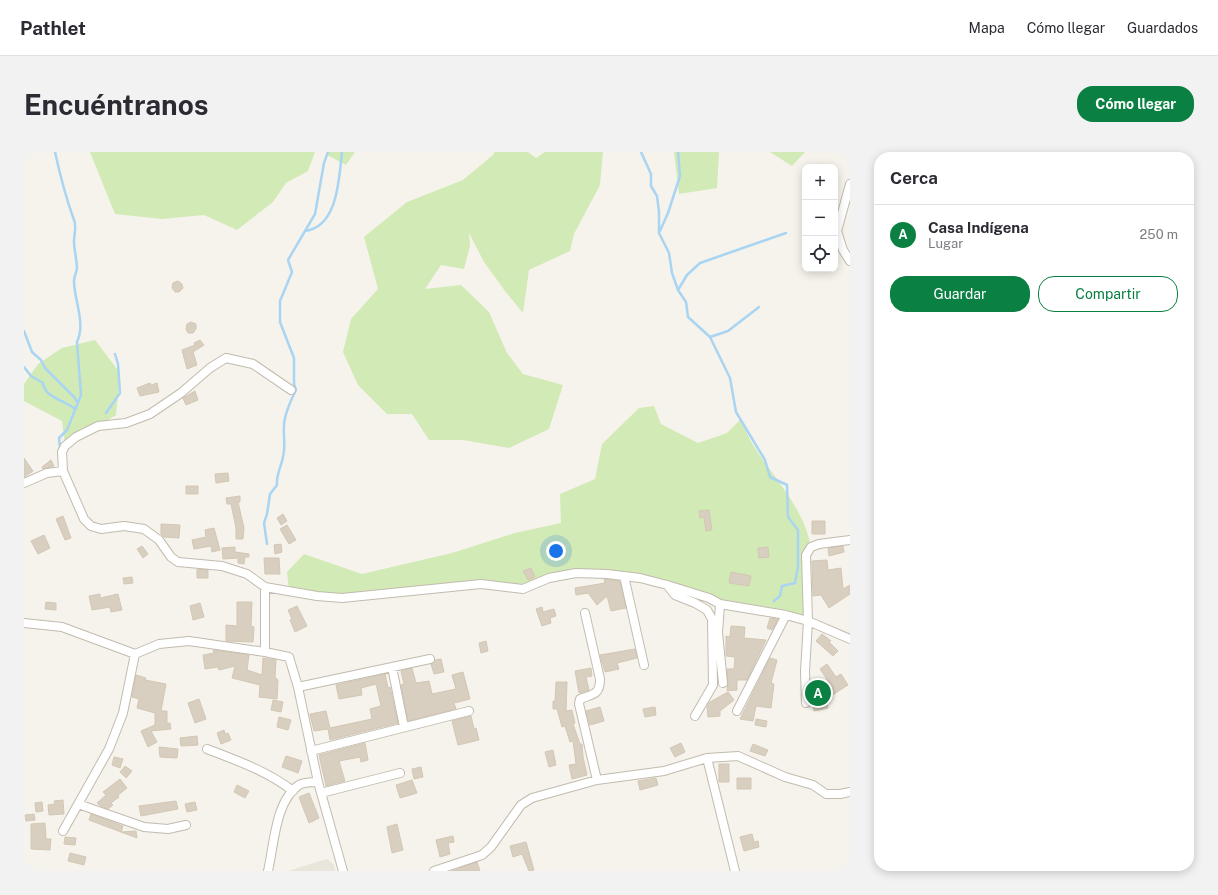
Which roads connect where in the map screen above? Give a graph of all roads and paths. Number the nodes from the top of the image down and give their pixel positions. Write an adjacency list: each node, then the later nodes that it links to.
1 (850, 184): 2 (street)
2 (850, 261)
3 (291, 390): 4 (street)
4 (63, 471): 5 (street); 9 (street)
5 (24, 483)
6 (850, 540): 13 (street)
7 (624, 576): 8 (street); 9 (street); 19 (street)
8 (667, 585): 10 (street); 26 (street)
9 (265, 587): 16 (street)
10 (720, 604): 12 (street); 21 (street)
11 (585, 613): 32 (street)
12 (786, 615): 13 (street); 25 (street)
13 (808, 621): 15 (street); 23 (street)
14 (24, 623): 17 (street)
15 (850, 639)
16 (265, 652): 17 (street); 22 (street)
17 (135, 654): 37 (street)
18 (430, 659): 20 (street)
19 (644, 665)
20 (392, 667): 22 (street); 27 (street)
21 (723, 683)
22 (298, 686): 29 (street)
23 (806, 703)
24 (469, 711): 27 (street)
25 (737, 711)
26 (696, 716)
27 (404, 727): 29 (street)
28 (207, 749): 34 (street)
29 (312, 751): 33 (street)
30 (707, 758): 32 (street); 35 (street); 43 (street)
31 (400, 773): 36 (street)
32 (597, 780): 42 (street)
33 (318, 782): 34 (street); 36 (street)
34 (293, 791): 40 (street)
35 (850, 792)
36 (321, 793): 41 (street)
37 (78, 804): 38 (street); 39 (street)
38 (186, 825)
39 (63, 831)
40 (268, 871)
41 (343, 871)
42 (434, 871)
43 (736, 871)

